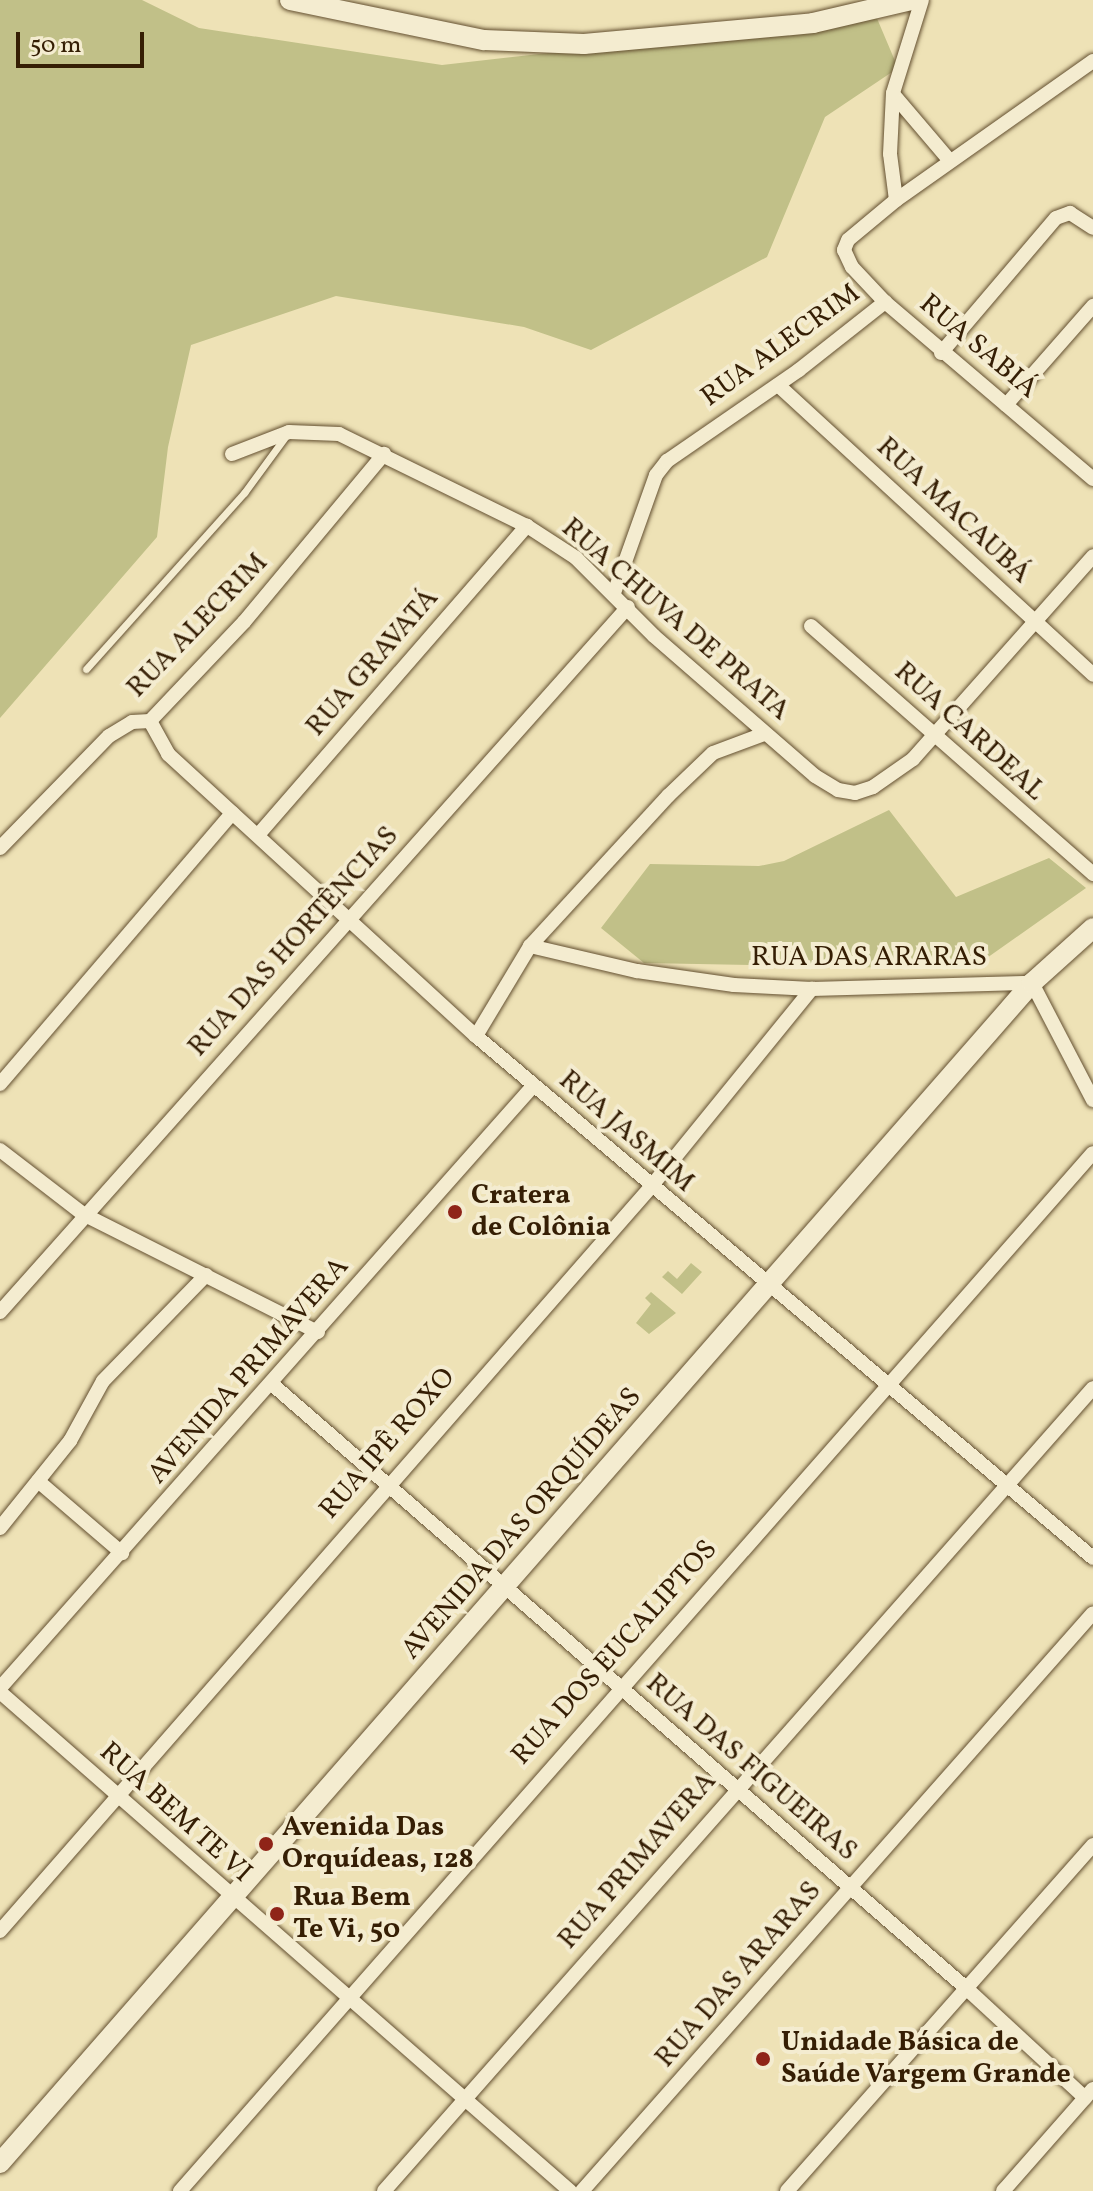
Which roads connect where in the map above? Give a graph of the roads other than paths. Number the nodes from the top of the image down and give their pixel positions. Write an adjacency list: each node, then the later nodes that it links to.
1 (290, 0): 2 (street)
2 (911, 0)
3 (922, 0): 5 (street)
4 (1093, 61): 6 (street)
5 (893, 93): 6 (street); 7 (street)
6 (950, 161): 7 (street)
7 (896, 200): 9 (street, RUA SABIÁ)
8 (1093, 228): 11 (street)
9 (885, 302): 11 (street, RUA SABIÁ); 12 (street, RUA ALECRIM)
10 (1093, 306): 13 (street)
11 (941, 353): 13 (street, RUA SABIÁ)
12 (778, 385): 20 (street, RUA ALECRIM); 22 (street, RUA MACAUBÁ)
13 (1006, 405): 17 (street, RUA SABIÁ)
14 (289, 432): 15 (street, RUA CHUVA DE PRATA); 16 (street, RUA CHUVA DE PRATA); 24 (lane)
15 (232, 454)
16 (384, 454): 18 (street, RUA CHUVA DE PRATA); 26 (street, RUA ALECRIM)
17 (1093, 479)
18 (527, 526): 20 (street, RUA CHUVA DE PRATA); 30 (street, RUA GRAVATÁ)
19 (1093, 556): 22 (street)
20 (614, 593): 21 (street, RUA CHUVA DE PRATA)
21 (628, 607): 27 (street, RUA CHUVA DE PRATA); 33 (street, RUA DAS HORTÊNCIAS)
22 (1035, 623): 25 (street, RUA MACAUBÁ); 28 (street)
23 (811, 626): 28 (street, RUA CARDEAL)
24 (86, 669)
25 (1093, 675)
26 (150, 721): 29 (street, RUA JASMIM); 31 (street, RUA ALECRIM)
27 (764, 734): 28 (street, RUA CHUVA DE PRATA); 35 (street)
28 (934, 736): 32 (street, RUA CARDEAL)
29 (232, 813): 30 (street, RUA JASMIM); 39 (street)
30 (258, 835): 33 (street, RUA JASMIM)
31 (0, 848)
32 (1093, 874)
33 (349, 918): 38 (street, RUA JASMIM); 45 (street, RUA DAS HORTÊNCIAS)
34 (1093, 928): 36 (street, AVENIDA DAS ORQUÍDEAS)
35 (530, 946): 37 (street, RUA DAS ARARAS); 38 (street)
36 (1032, 983): 37 (street, RUA DAS ARARAS); 41 (street); 47 (street, AVENIDA DAS ORQUÍDEAS)
37 (812, 989): 44 (street, RUA IPÊ ROXO)
38 (476, 1036): 40 (street, RUA JASMIM)
39 (0, 1084)
40 (533, 1086): 44 (street, RUA JASMIM); 49 (street, AVENIDA PRIMAVERA)
41 (1093, 1100)
42 (0, 1150): 45 (street)
43 (1093, 1153): 50 (street, RUA DOS EUCALIPTOS)
44 (650, 1188): 47 (street, RUA JASMIM); 55 (street, RUA IPÊ ROXO)
45 (83, 1214): 46 (street); 48 (street, RUA DAS HORTÊNCIAS)
46 (206, 1275): 49 (street); 53 (street)
47 (767, 1284): 50 (street, RUA JASMIM); 59 (street, AVENIDA DAS ORQUÍDEAS)
48 (0, 1312)
49 (318, 1332): 51 (street, AVENIDA PRIMAVERA)
50 (889, 1383): 54 (street, RUA JASMIM); 61 (street, RUA DOS EUCALIPTOS)
51 (273, 1385): 55 (street, RUA DAS FIGUEIRAS); 57 (street, AVENIDA PRIMAVERA)
52 (1093, 1388): 54 (street, RUA PRIMAVERA)
53 (38, 1481): 56 (street); 57 (street)
54 (1009, 1483): 58 (street, RUA JASMIM); 63 (street, RUA PRIMAVERA)
55 (386, 1486): 59 (street, RUA DAS FIGUEIRAS); 64 (street, RUA IPÊ ROXO)
56 (0, 1528)
57 (122, 1553): 62 (street, AVENIDA PRIMAVERA)
58 (1093, 1558)
59 (503, 1589): 61 (street, RUA DAS FIGUEIRAS); 67 (street, AVENIDA DAS ORQUÍDEAS)
60 (1093, 1613): 66 (street, RUA DAS ARARAS)
61 (619, 1689): 63 (street, RUA DAS FIGUEIRAS); 70 (street, RUA DOS EUCALIPTOS)
62 (0, 1690): 64 (street, RUA BEM TE VI)
63 (737, 1789): 66 (street, RUA DAS FIGUEIRAS); 72 (street, RUA PRIMAVERA)
64 (117, 1794): 67 (street, RUA BEM TE VI); 68 (street, RUA IPÊ ROXO)
65 (1093, 1845): 69 (street)
66 (850, 1887): 69 (street, RUA DAS FIGUEIRAS); 77 (street, RUA DAS ARARAS)
67 (232, 1899): 70 (street, RUA BEM TE VI); 73 (street, AVENIDA DAS ORQUÍDEAS)
68 (0, 1931)
69 (966, 1988): 71 (street, RUA DAS FIGUEIRAS); 78 (street)
70 (345, 1998): 72 (street, RUA BEM TE VI); 74 (street, RUA DOS EUCALIPTOS)
71 (1089, 2094): 79 (street)
72 (463, 2100): 75 (street, RUA PRIMAVERA); 76 (street, RUA BEM TE VI)
73 (0, 2163)
74 (180, 2191)
75 (384, 2191)
76 (570, 2191)
77 (582, 2191)
78 (787, 2191)
79 (1003, 2191)

